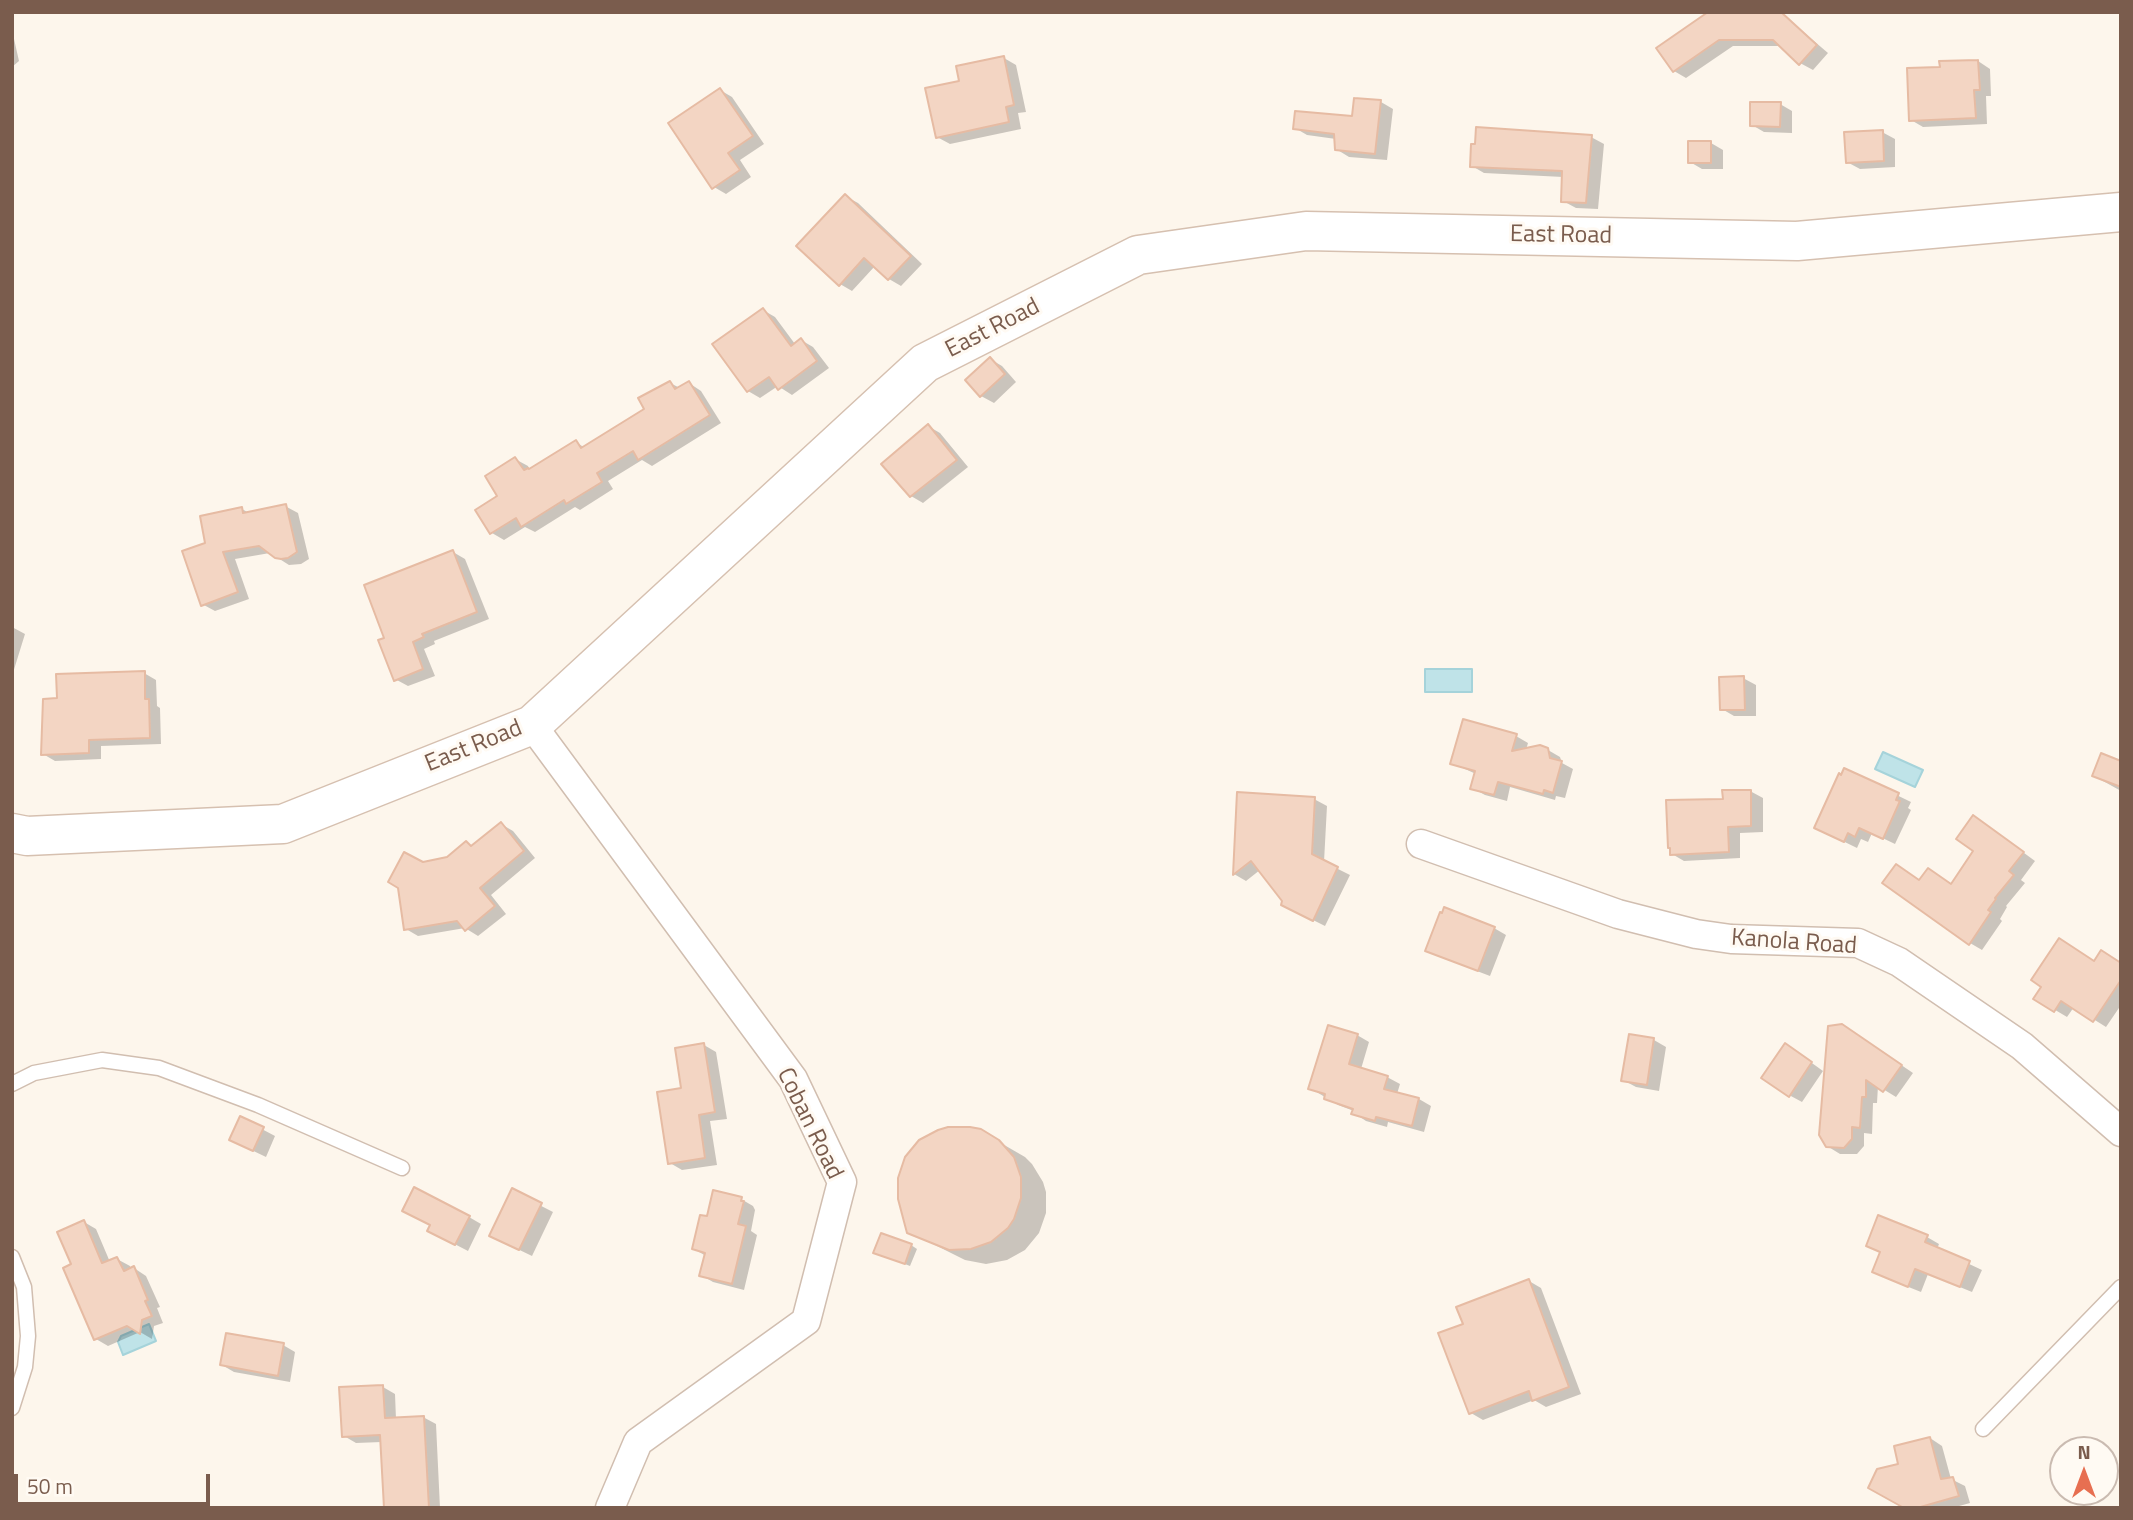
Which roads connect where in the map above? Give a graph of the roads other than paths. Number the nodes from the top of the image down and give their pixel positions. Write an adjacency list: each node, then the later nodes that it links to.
1 (2121, 212): 2 (street, East Road)
2 (531, 725): 3 (street, East Road); 12 (street, Coban Road)
3 (12, 833)
4 (1420, 844): 6 (street, Kanola Road)
5 (12, 1084): 7 (lane)
6 (2121, 1132)
7 (402, 1168)
8 (12, 1258): 10 (lane)
9 (2121, 1287): 11 (lane)
10 (12, 1408)
11 (1983, 1429)
12 (610, 1508)

